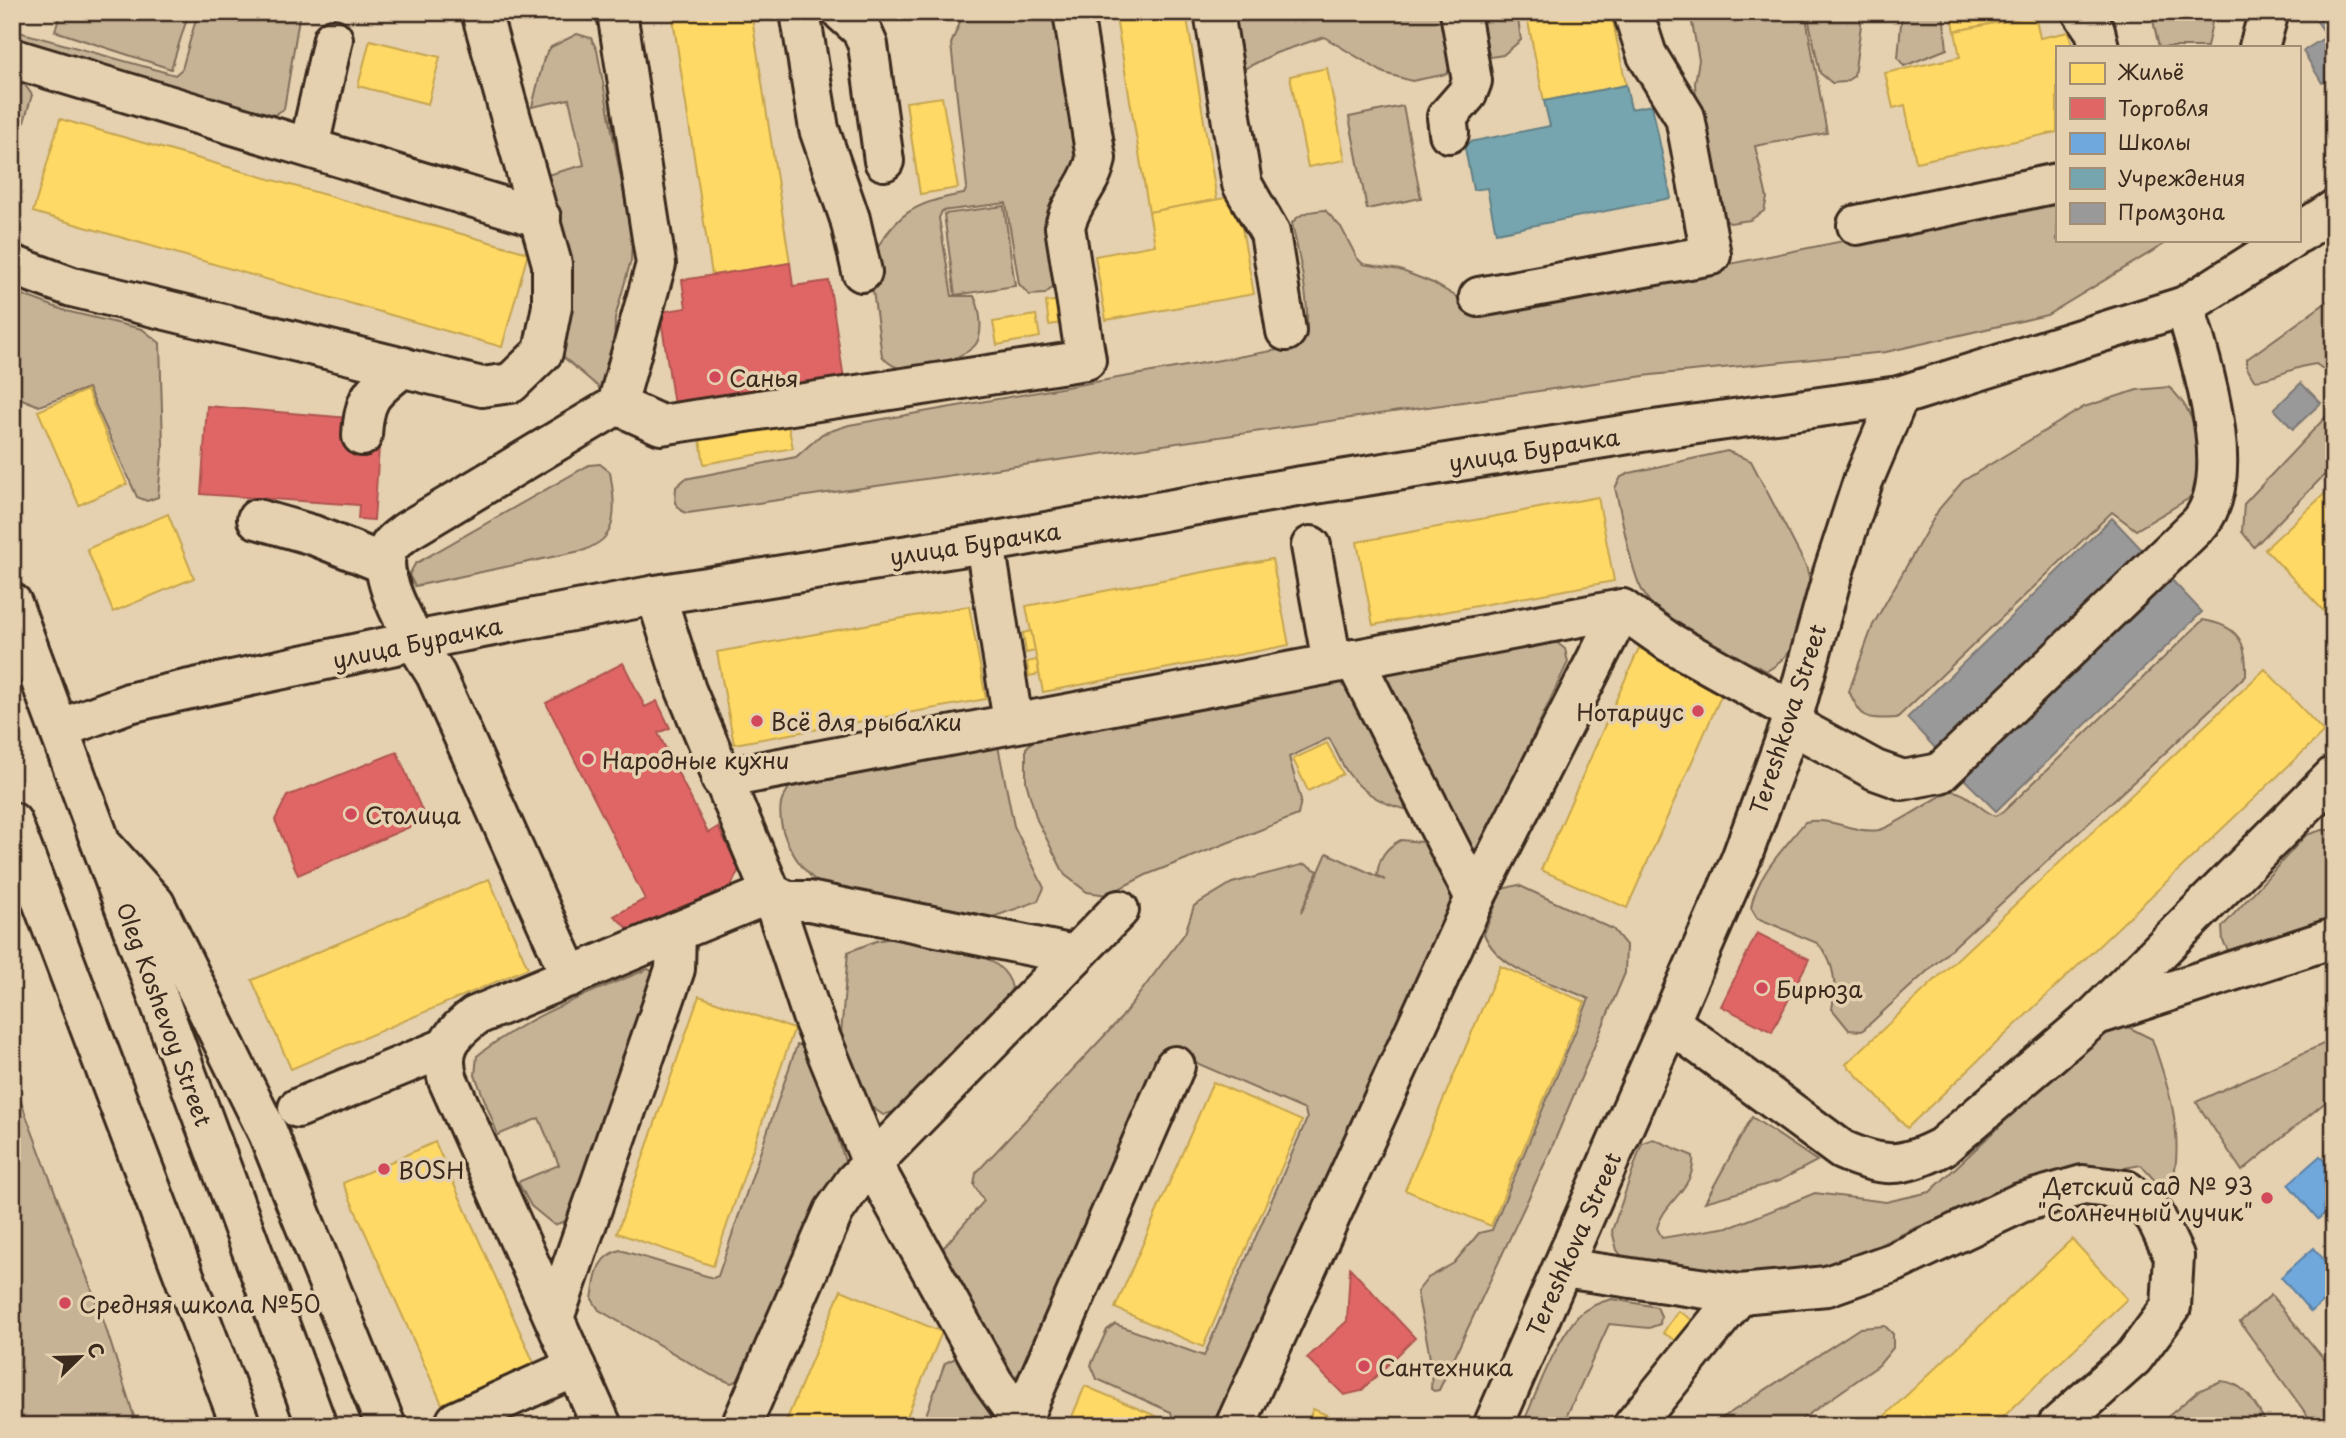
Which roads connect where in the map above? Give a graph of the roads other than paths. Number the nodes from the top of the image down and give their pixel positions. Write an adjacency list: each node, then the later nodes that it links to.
1 (481, 12): 20 (main road)
2 (617, 12): 31 (main road)
3 (842, 12): 17 (main road)
4 (1073, 12): 31 (main road)
5 (1214, 12): 28 (main road)
6 (1460, 12): 15 (main road)
7 (1633, 12): 26 (main road)
8 (2082, 12): 12 (main road)
9 (2269, 12): 13 (main road)
10 (804, 13): 25 (main road)
11 (333, 39): 16 (main road)
12 (2099, 46)
13 (2259, 46)
14 (12, 58): 16 (main road)
15 (1449, 133)
16 (309, 147): 20 (main road)
17 (884, 162)
18 (2056, 183): 21 (main road)
19 (2334, 210): 22 (main road)
20 (541, 218): 29 (main road)
21 (1857, 225)
22 (2300, 230)
23 (2282, 242): 27 (main road)
24 (12, 265): 29 (main road)
25 (862, 272)
26 (1479, 297)
27 (2185, 306): 30 (main road); 42 (main road)
28 (1286, 331)
29 (403, 367): 32 (main road)
30 (1899, 396): 34 (main road, улица Бурачка); 42 (main road, Tereshkova Street)
31 (617, 405): 36 (main road)
32 (362, 436)
33 (257, 519): 36 (main road)
34 (985, 542): 37 (main road, улица Бурачка); 43 (main road)
35 (1311, 546): 41 (main road)
36 (385, 564): 40 (main road)
37 (656, 596): 40 (main road, улица Бурачка); 46 (main road)
38 (12, 603): 44 (main road, Oleg Koshevoy Street)
39 (1622, 609): 41 (main road); 42 (main road); 50 (main road)
40 (414, 641): 44 (main road, улица Бурачка); 55 (main road)
41 (1343, 661): 43 (main road); 50 (main road)
42 (1792, 718): 57 (main road, Tereshkova Street)
43 (1013, 722): 46 (main road)
44 (60, 729): 48 (main road, Oleg Koshevoy Street)
45 (2334, 776): 56 (main road)
46 (721, 779): 49 (main road)
47 (12, 822): 68 (main road)
48 (103, 846): 69 (main road, Oleg Koshevoy Street); 70 (main road)
49 (771, 893): 52 (main road); 54 (main road); 61 (main road)
50 (1475, 898): 73 (main road)
51 (1119, 910): 54 (main road)
52 (676, 932): 55 (main road); 64 (main road)
53 (2334, 938): 56 (main road)
54 (1075, 955): 61 (main road)
55 (571, 977): 58 (main road)
56 (2095, 1016): 57 (main road)
57 (1669, 1022): 62 (main road, Tereshkova Street)
58 (447, 1047): 60 (main road); 64 (main road)
59 (1175, 1066): 67 (main road)
60 (298, 1108)
61 (872, 1163): 67 (main road); 72 (main road)
62 (1563, 1268): 63 (main road); 74 (main road, Tereshkova Street)
63 (1740, 1294): 75 (main road); 76 (main road)
64 (554, 1318): 65 (main road)
65 (576, 1367): 66 (main road); 71 (main road)
66 (456, 1421)
67 (1020, 1423)
68 (241, 1426)
69 (317, 1426)
70 (386, 1426)
71 (602, 1426)
72 (741, 1426)
73 (1234, 1426)
74 (1493, 1426)
75 (1633, 1426)
76 (2057, 1426)

